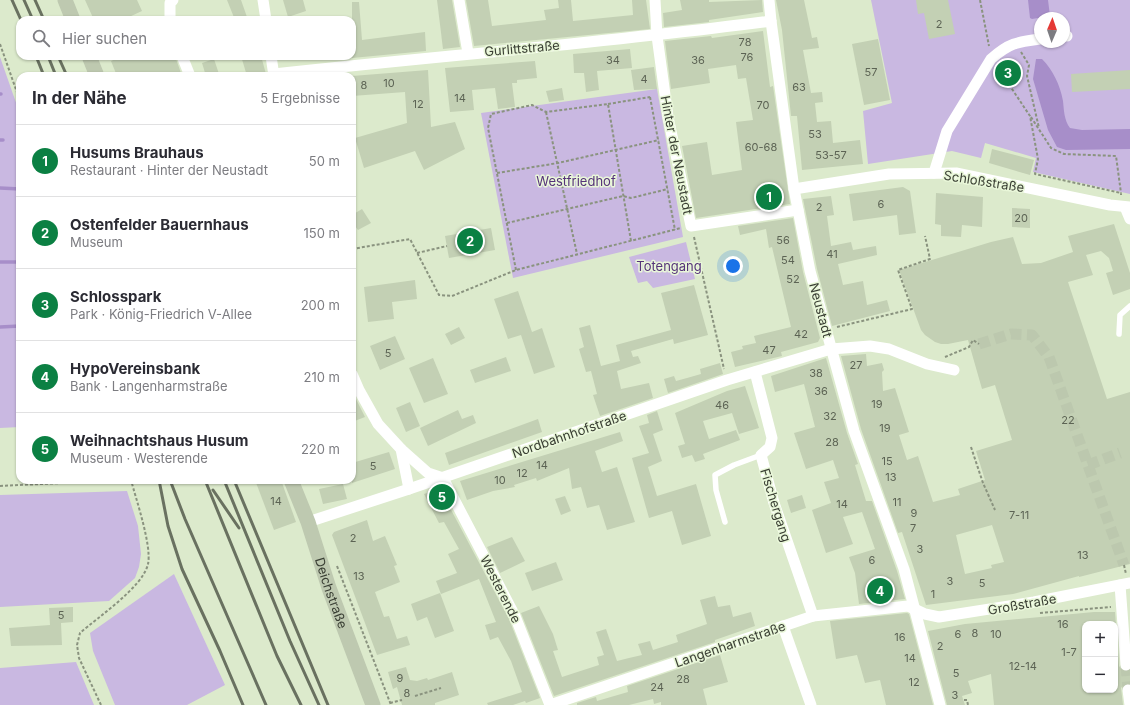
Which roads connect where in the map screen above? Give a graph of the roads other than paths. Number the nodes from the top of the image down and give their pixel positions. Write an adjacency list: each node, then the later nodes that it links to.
1 (65, 0): 7 (main road)
2 (173, 0): 8 (street)
3 (264, 0): 9 (street)
4 (459, 0): 13 (street)
5 (655, 0): 11 (street, Hinter der Neustadt)
6 (769, 0): 10 (street, Neustadt)
7 (71, 16)
8 (170, 16)
9 (266, 16)
10 (771, 21): 11 (street, Gurlittstraße); 22 (street, Neustadt)
11 (657, 36): 13 (street, Gurlittstraße); 24 (street, Hinter der Neustadt)
12 (1034, 40): 21 (street)
13 (468, 53): 20 (street, Gurlittstraße)
14 (91, 60): 17 (main road)
15 (184, 60): 18 (street)
16 (272, 60): 19 (street)
17 (95, 72)
18 (188, 72)
19 (274, 72)
20 (300, 72)
21 (934, 173): 22 (street, Schloßstraße); 23 (street, Schloßstraße)
22 (794, 189): 24 (street, Neustadt)
23 (1128, 207): 25 (street)
24 (798, 210): 28 (street, Neustadt)
25 (1130, 219)
26 (1130, 306): 27 (lane)
27 (1119, 334)
28 (831, 349): 29 (street, Nordbahnhofstraße); 30 (street, Nordbahnhofstraße); 40 (street, Neustadt)
29 (954, 370)
30 (755, 372): 33 (street, Fischergang); 34 (street, Nordbahnhofstraße)
31 (356, 383): 32 (street)
32 (401, 449): 34 (street); 36 (street)
33 (761, 456): 38 (lane); 41 (street, Fischergang)
34 (443, 478): 36 (street, Nordbahnhofstraße); 47 (street, Westerende)
35 (293, 484): 37 (main road, Deichstraße)
36 (410, 489): 37 (street, Nordbahnhofstraße)
37 (308, 522): 46 (main road, Deichstraße)
38 (725, 522)
39 (1125, 584): 40 (street, Großstraße); 43 (street)
40 (915, 609): 41 (street, Langenharmstraße); 48 (street, Neustadt)
41 (813, 616): 42 (street, Langenharmstraße)
42 (783, 626): 45 (street); 47 (street, Langenharmstraße)
43 (1126, 665)
44 (1128, 690): 49 (street)
45 (811, 704)
46 (373, 705)
47 (550, 705)
48 (940, 705)
49 (1130, 705)

